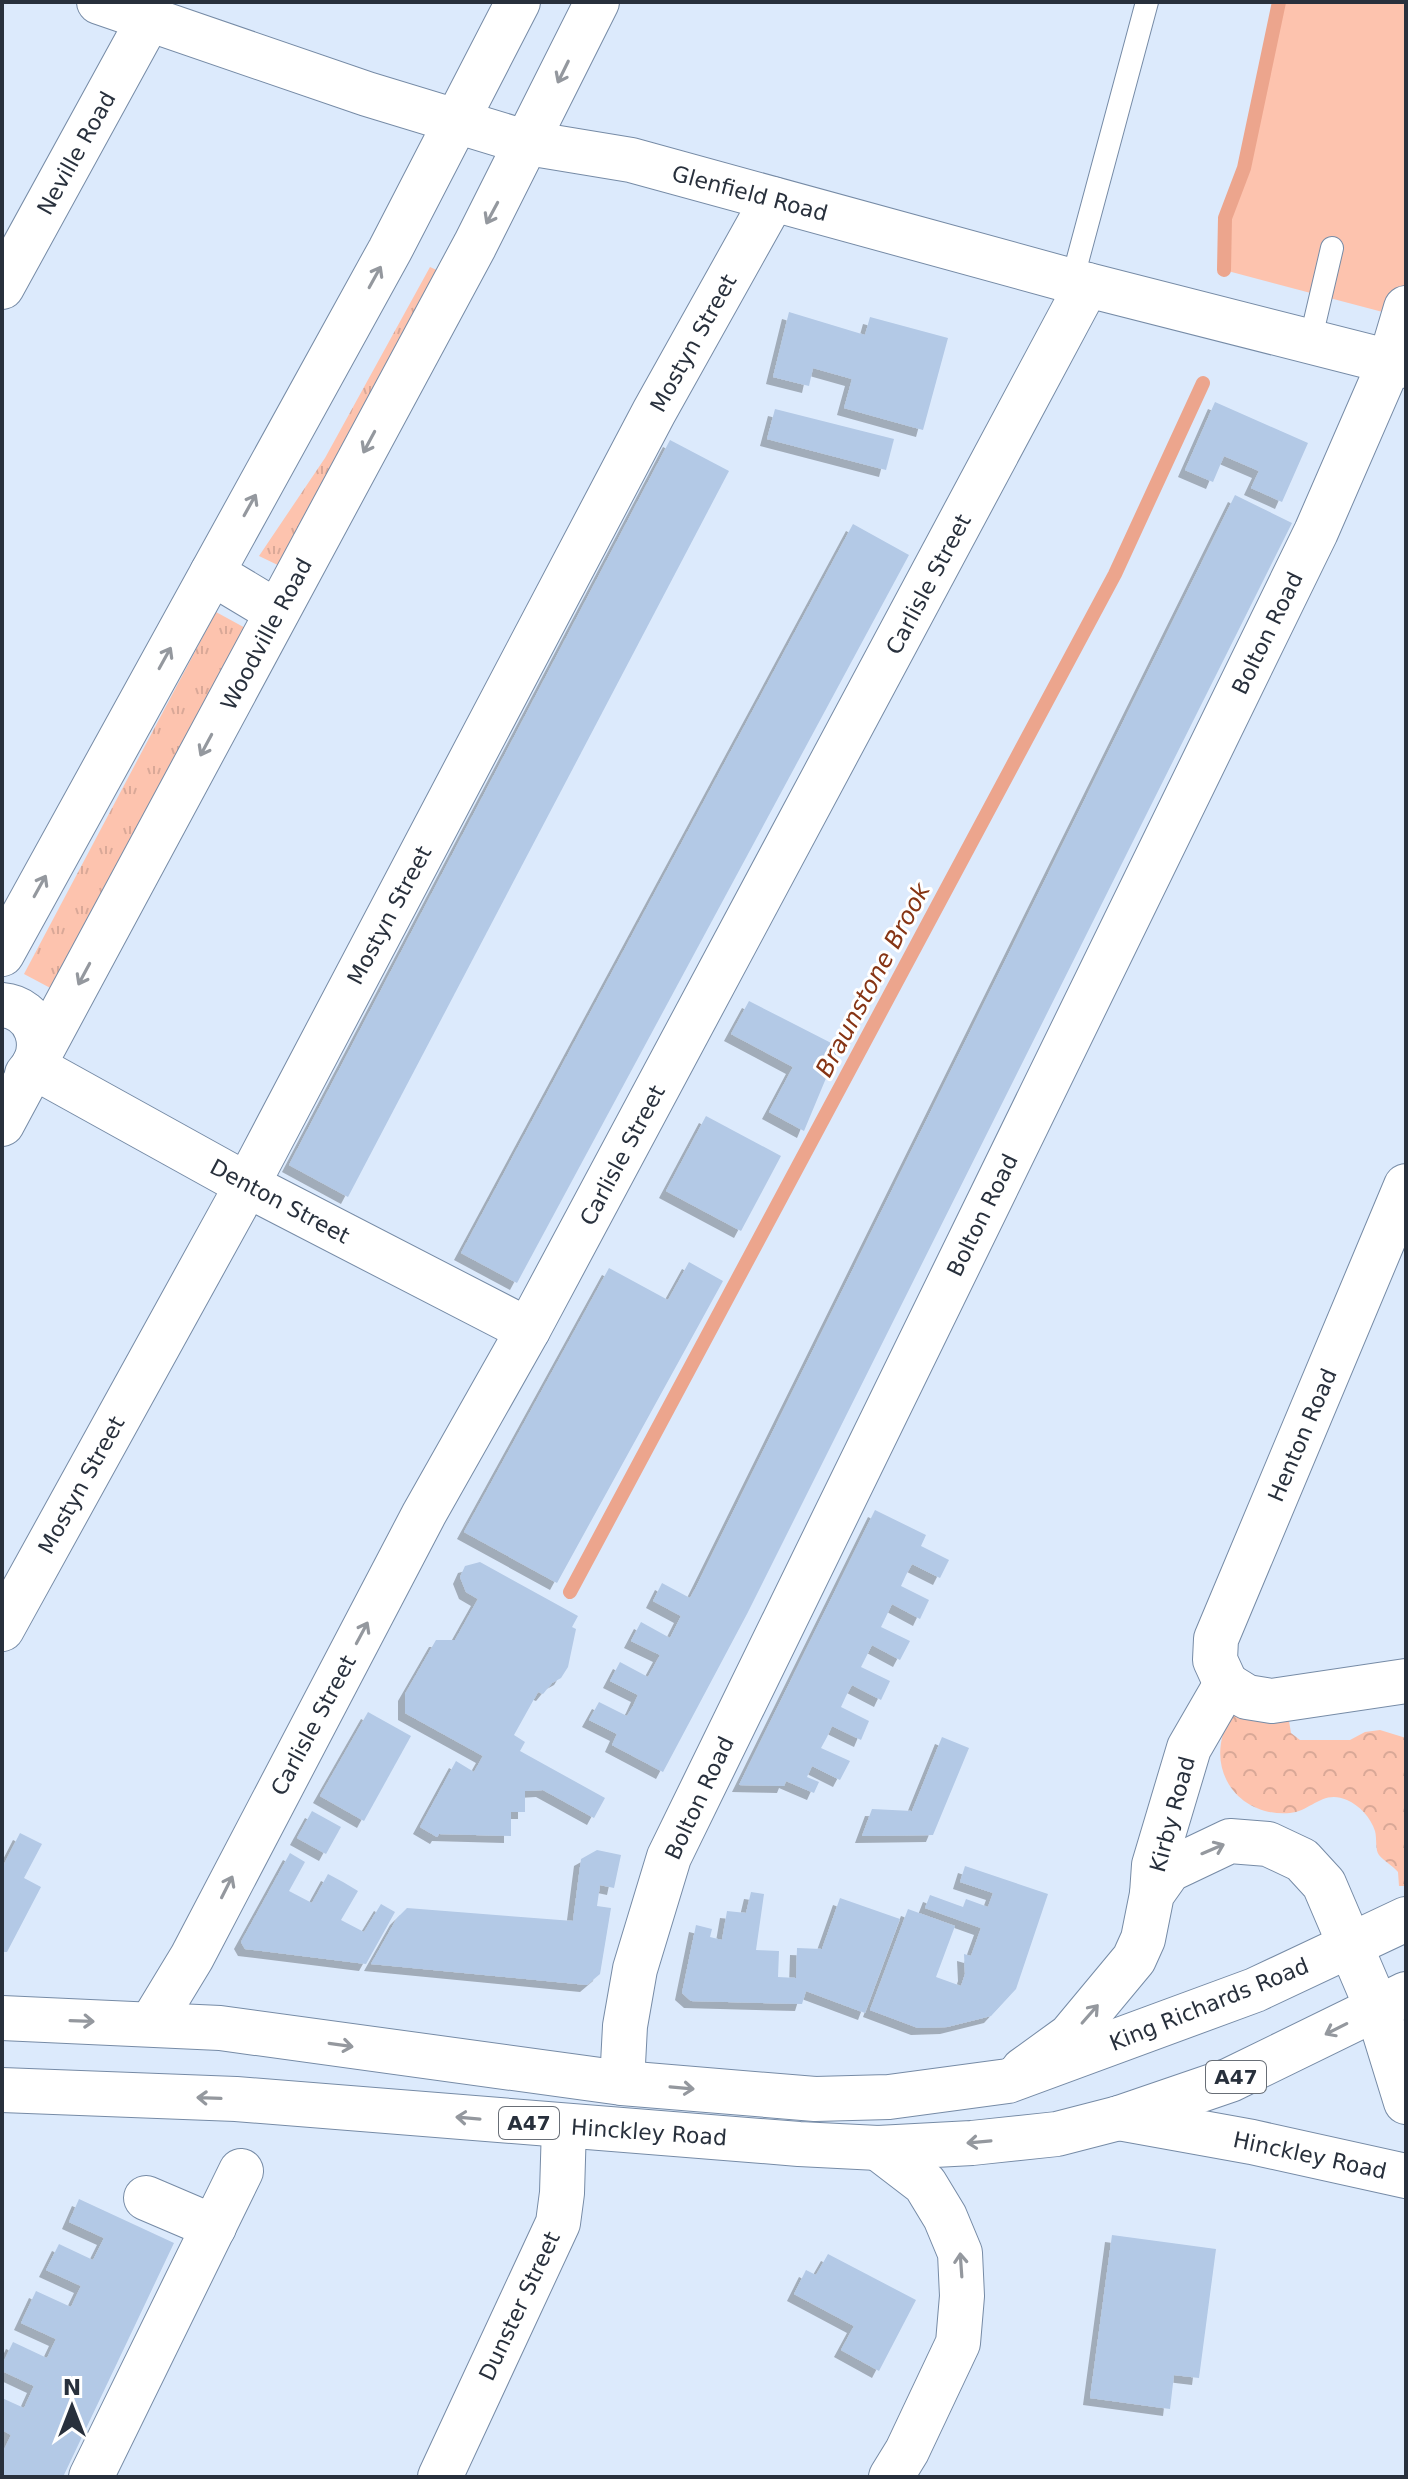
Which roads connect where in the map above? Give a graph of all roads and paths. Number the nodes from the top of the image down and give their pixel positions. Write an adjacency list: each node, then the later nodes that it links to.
1 (99, 2): 5 (street, Glenfield Road)
2 (518, 2): 6 (street)
3 (597, 2): 7 (street, Woodville Road, one-way to 7)
4 (1147, 2): 10 (lane)
5 (149, 19): 6 (street, Glenfield Road); 11 (street, Neville Road)
6 (455, 122): 7 (street, Glenfield Road); 15 (street, one-way to 6)
7 (528, 143): 8 (street, Glenfield Road); 16 (street, Woodville Road, one-way to 16)
8 (773, 199): 10 (street, Glenfield Road); 21 (street, Mostyn Street)
9 (1332, 248): 13 (lane)
10 (1079, 283): 13 (street, Glenfield Road); 23 (street, Carlisle Street)
11 (2, 287)
12 (1406, 308): 14 (street, Bolton Road)
13 (1310, 342): 14 (street, Glenfield Road)
14 (1398, 364): 34 (street, Bolton Road)
15 (212, 573): 16 (street); 17 (street, one-way to 15)
16 (277, 612): 19 (street, Woodville Road, one-way to 19)
17 (2, 954)
18 (2, 1005): 19 (street)
19 (18, 1076): 20 (street, Woodville Road); 21 (street, Denton Street)
20 (2, 1124)
21 (247, 1185): 23 (street, Denton Street); 24 (street, Mostyn Street)
22 (1406, 1186): 26 (street, Henton Road)
23 (528, 1330): 32 (street, Carlisle Street, one-way to 23)
24 (2, 1629)
25 (1406, 1681): 26 (street)
26 (1226, 1684): 27 (street, Kirby Road)
27 (1152, 1894): 29 (street, one-way to 29); 33 (street, Kirby Road, one-way to 27)
28 (1406, 1919): 29 (street, King Richards Road / A47)
29 (1352, 1945): 30 (street); 33 (street, King Richards Road / A47)
30 (1392, 2001): 36 (street); 37 (street, A47, one-way to 37)
31 (2, 2018): 32 (street, Hinckley Road / A47, one-way to 32)
32 (152, 2023): 34 (street, Hinckley Road / A47, one-way to 34)
33 (1008, 2081): 34 (street, Hinckley Road / A47, one-way to 33)
34 (622, 2083)
35 (2, 2090): 38 (street, Hinckley Road / A47, one-way to 35)
36 (1406, 2102)
37 (1119, 2118): 39 (street, Hinckley Road / A47, one-way to 39); 41 (street, Hinckley Road)
38 (564, 2126): 39 (street, Hinckley Road / A47); 45 (street, Dunster Street)
39 (878, 2148): 46 (street, one-way to 39)
40 (241, 2171): 43 (street)
41 (1406, 2176)
42 (146, 2198): 43 (street)
43 (214, 2227): 44 (street)
44 (91, 2477)
45 (440, 2477)
46 (891, 2477)

